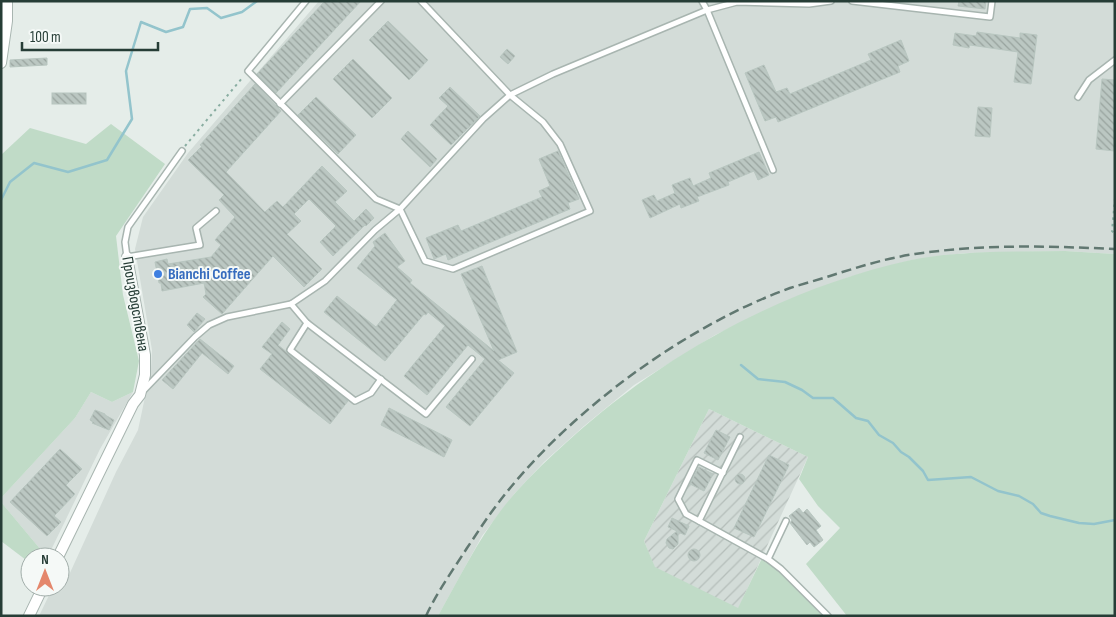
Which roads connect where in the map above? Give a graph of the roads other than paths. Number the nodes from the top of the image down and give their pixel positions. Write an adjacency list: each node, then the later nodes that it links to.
1 (8, 1): 12 (street)
2 (306, 1): 15 (lane)
3 (381, 1): 15 (lane)
4 (421, 1): 13 (lane)
5 (702, 1): 10 (lane)
6 (831, 1): 9 (lane)
7 (852, 1): 8 (lane)
8 (992, 1)
9 (809, 3): 10 (lane)
10 (708, 10): 13 (lane); 17 (lane)
11 (1115, 60): 14 (lane)
12 (1, 63)
13 (510, 95): 18 (lane); 18 (lane)
14 (1078, 97)
15 (280, 104): 18 (lane)
16 (182, 151): 20 (lane, Производствена)
17 (773, 170)
18 (400, 209): 21 (lane)
19 (216, 211): 20 (lane)
20 (127, 258): 25 (street, Производствена)
21 (291, 304): 22 (lane); 25 (lane)
22 (307, 323): 24 (lane); 24 (lane)
23 (472, 359): 24 (lane)
24 (380, 379)
25 (140, 395): 30 (street, Производствена)
26 (740, 437): 27 (lane)
27 (723, 473): 28 (lane); 28 (lane)
28 (700, 521): 31 (lane)
29 (786, 521): 31 (lane)
30 (63, 547)
31 (768, 558): 34 (lane)
32 (38, 597): 33 (street)
33 (29, 616)
34 (828, 616)

